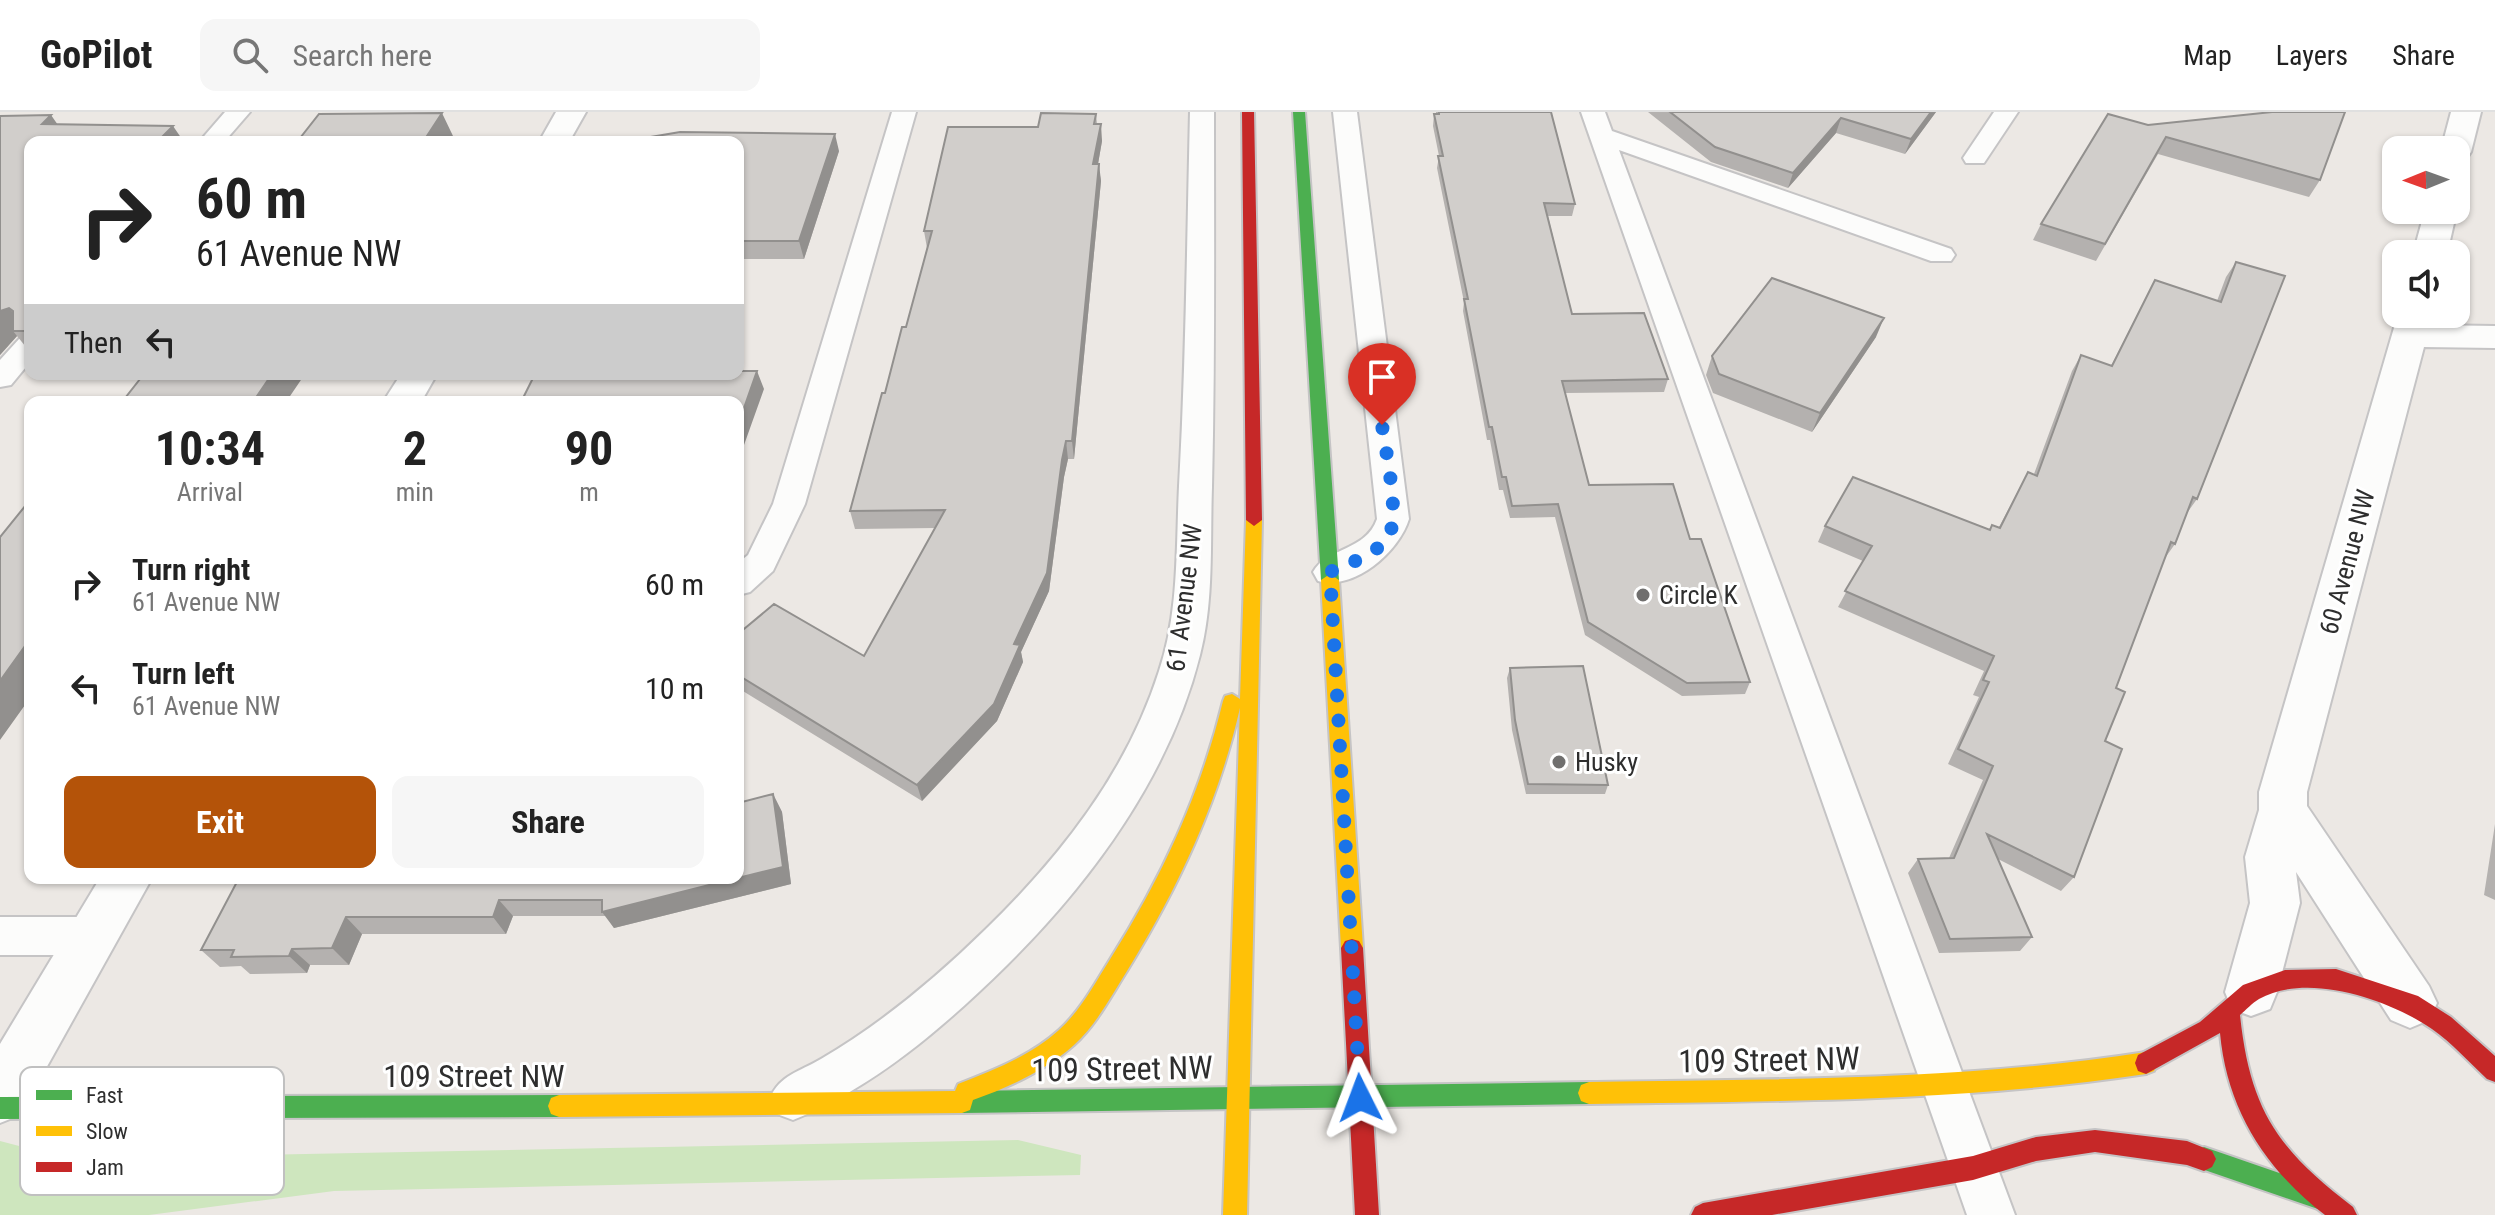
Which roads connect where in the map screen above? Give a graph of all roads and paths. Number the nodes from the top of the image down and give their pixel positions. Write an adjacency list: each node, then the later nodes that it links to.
1 (238, 112): 11 (lane)
2 (571, 112): 12 (street)
3 (904, 112): 23 (lane)
4 (1202, 112): 37 (lane, 61 Avenue NW)
5 (1248, 112): 21 (main road)
6 (1299, 112): 22 (main road)
7 (1345, 112): 22 (lane)
8 (2006, 112): 14 (lane)
9 (2466, 112): 13 (street)
10 (1598, 124): 15 (lane); 32 (lane)
11 (216, 136)
12 (557, 136)
13 (2460, 136)
14 (1975, 158)
15 (1941, 255)
16 (2411, 328): 24 (street, 60 Avenue NW)
17 (2433, 328): 18 (street)
18 (2495, 337)
19 (24, 351): 20 (lane)
20 (0, 378)
21 (1255, 568): 34 (main road); 36 (main road)
22 (1330, 572): 35 (main road)
23 (744, 578)
24 (2283, 810): 28 (street, 60 Avenue NW); 29 (street)
25 (123, 884): 27 (street)
26 (0, 936): 27 (lane)
27 (93, 936): 33 (street)
28 (2240, 1003): 29 (main road, 109 Street NW); 32 (main road, 109 Street NW); 42 (main road)
29 (2426, 1013): 30 (main road); 31 (main road)
30 (2482, 1035)
31 (2495, 1071)
32 (1944, 1085): 35 (main road, 109 Street NW); 41 (lane)
33 (0, 1096)
34 (1238, 1097): 35 (main road, 109 Street NW); 36 (main road, 109 Street NW); 43 (main road)
35 (1360, 1098): 44 (main road)
36 (941, 1101): 37 (main road, 109 Street NW)
37 (777, 1105): 38 (main road, 109 Street NW)
38 (284, 1107)
39 (0, 1108): 40 (main road, 109 Street NW)
40 (20, 1108)
41 (1973, 1168): 42 (main road); 45 (main road); 46 (lane)
42 (2318, 1197): 47 (main road)
43 (1235, 1215)
44 (1367, 1215)
45 (1703, 1215)
46 (1991, 1215)
47 (2345, 1215)

